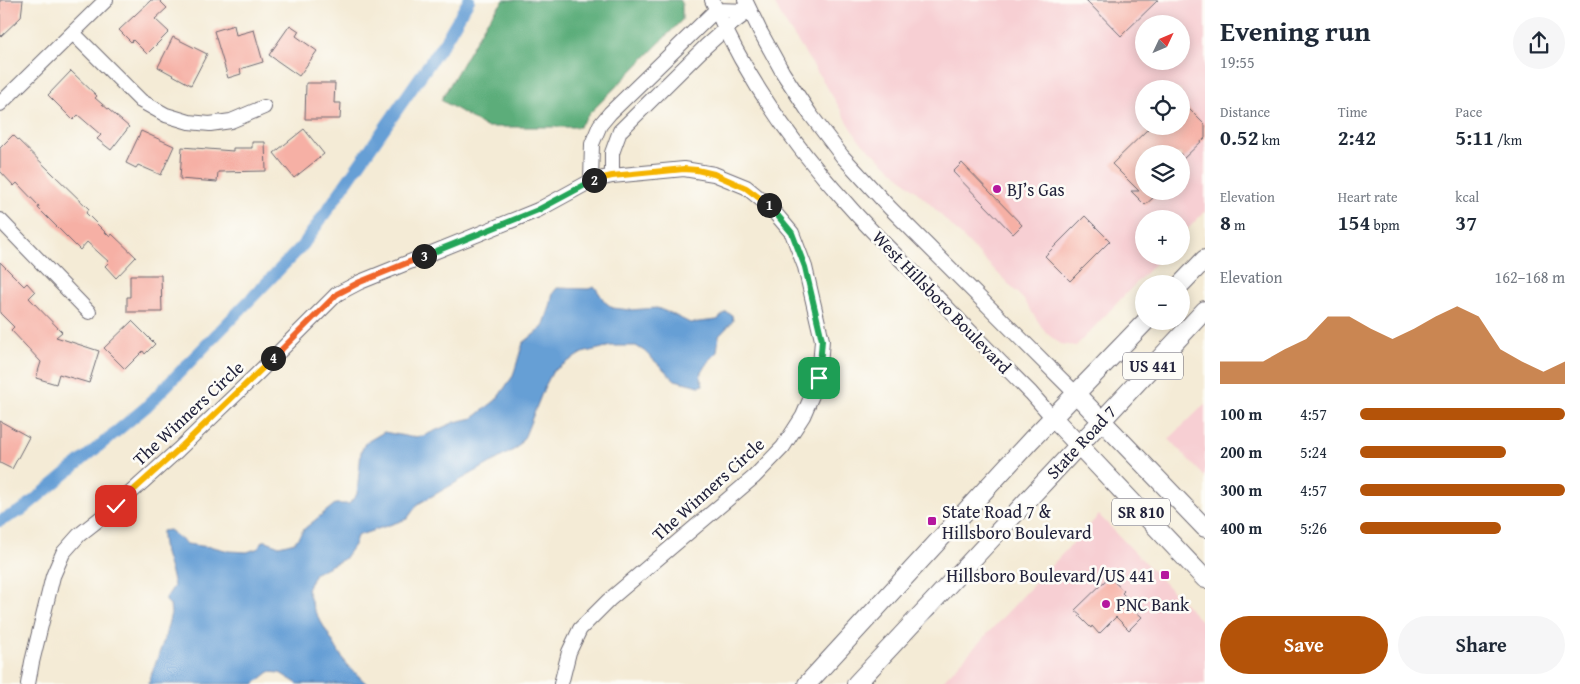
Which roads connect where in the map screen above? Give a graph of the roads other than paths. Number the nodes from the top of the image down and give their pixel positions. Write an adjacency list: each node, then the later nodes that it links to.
1 (106, 0): 5 (street)
2 (714, 5): 3 (street); 4 (street, West Hillsboro Boulevard); 6 (street)
3 (747, 5): 4 (street); 18 (street, West Hillsboro Boulevard)
4 (725, 29): 9 (street); 19 (street, West Hillsboro Boulevard)
5 (73, 33): 7 (street); 8 (street)
6 (631, 93): 9 (street); 11 (street)
7 (0, 104)
8 (264, 107)
9 (644, 107): 10 (street)
10 (612, 176): 11 (street, The Winners Circle); 25 (street, The Winners Circle)
11 (591, 181): 24 (street, The Winners Circle)
12 (0, 220): 16 (street)
13 (1205, 259): 14 (main road)
14 (1190, 275)
15 (1205, 310): 20 (main road, State Road 7 / US 441)
16 (89, 312)
17 (1137, 330): 18 (main road, State Road 7 / US 441)
18 (1076, 394): 19 (main road, State Road 7 / US 441); 20 (main road, West Hillsboro Boulevard / SR 810)
19 (1053, 418): 21 (main road, West Hillsboro Boulevard / SR 810); 26 (main road, State Road 7 / US 441)
20 (1101, 421): 21 (main road, State Road 7 / US 441); 22 (main road, West Hillsboro Boulevard / SR 810)
21 (1079, 445): 23 (main road, West Hillsboro Boulevard / SR 810); 27 (main road, State Road 7 / US 441)
22 (1205, 528)
23 (1205, 579)
24 (28, 684)
25 (561, 684)
26 (807, 684)
27 (856, 684)

